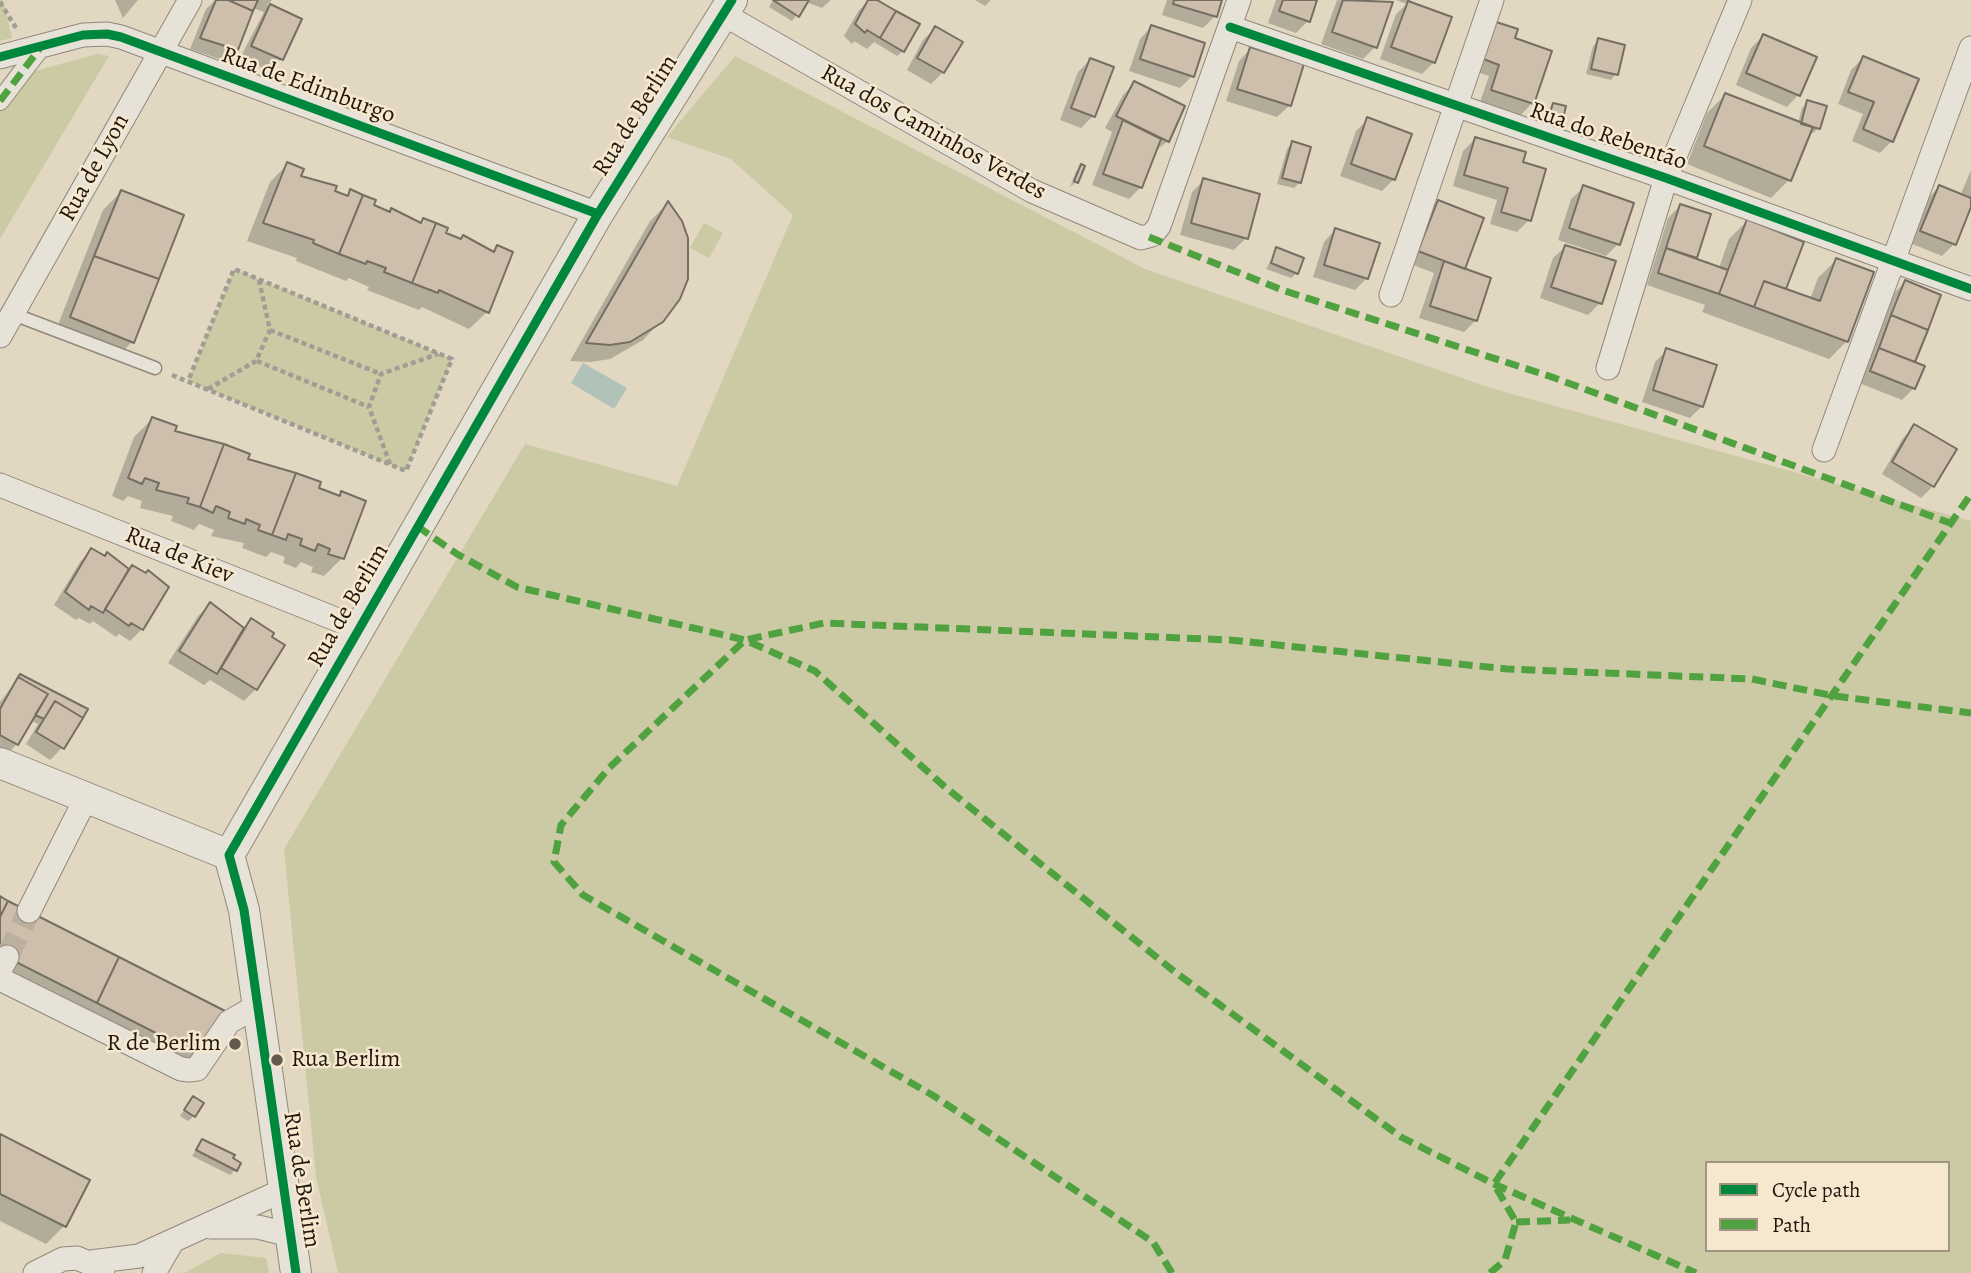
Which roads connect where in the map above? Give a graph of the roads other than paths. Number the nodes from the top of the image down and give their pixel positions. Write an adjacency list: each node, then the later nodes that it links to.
1 (190, 0): 9 (street, Rua de Lyon)
2 (1239, 0): 6 (street)
3 (1492, 0): 12 (street)
4 (1740, 0): 13 (street)
5 (728, 7): 6 (street, Rua dos Caminhos Verdes); 14 (street, Rua de Berlim)
6 (1230, 27): 12 (street, Rua do Rebentão)
7 (32, 41): 9 (street, Rua de Edimburgo); 10 (street, Rua de Edimburgo); 11 (street)
8 (1971, 48): 15 (street)
9 (160, 51): 14 (street, Rua de Edimburgo); 18 (street, Rua de Lyon)
10 (0, 57)
11 (0, 101)
12 (1456, 105): 13 (street, Rua do Rebentão); 17 (street)
13 (1666, 178): 15 (street, Rua do Rebentão); 21 (street)
14 (598, 214): 24 (street, Rua de Berlim)
15 (1893, 261): 16 (street, Rua do Rebentão); 22 (street)
16 (1971, 289)
17 (1391, 295)
18 (13, 314): 19 (street, Rua de Lyon); 20 (lane)
19 (0, 336)
20 (155, 368)
21 (1608, 368)
22 (1824, 450)
23 (0, 485): 24 (street, Rua de Kiev)
24 (358, 628): 27 (street, Rua de Berlim)
25 (0, 763): 26 (street)
26 (86, 798): 27 (street); 28 (street)
27 (229, 855): 30 (street, Rua de Berlim)
28 (29, 911)
29 (2, 969): 30 (street)
30 (257, 1006): 31 (street, Rua de Berlim)
31 (284, 1190): 32 (street); 33 (street, Rua de Berlim)
32 (208, 1227): 33 (street); 34 (street)
33 (290, 1235): 38 (street, Rua de Berlim)
34 (170, 1244): 35 (street); 37 (street)
35 (100, 1267): 36 (street)
36 (34, 1272)
37 (154, 1273)
38 (296, 1273)

